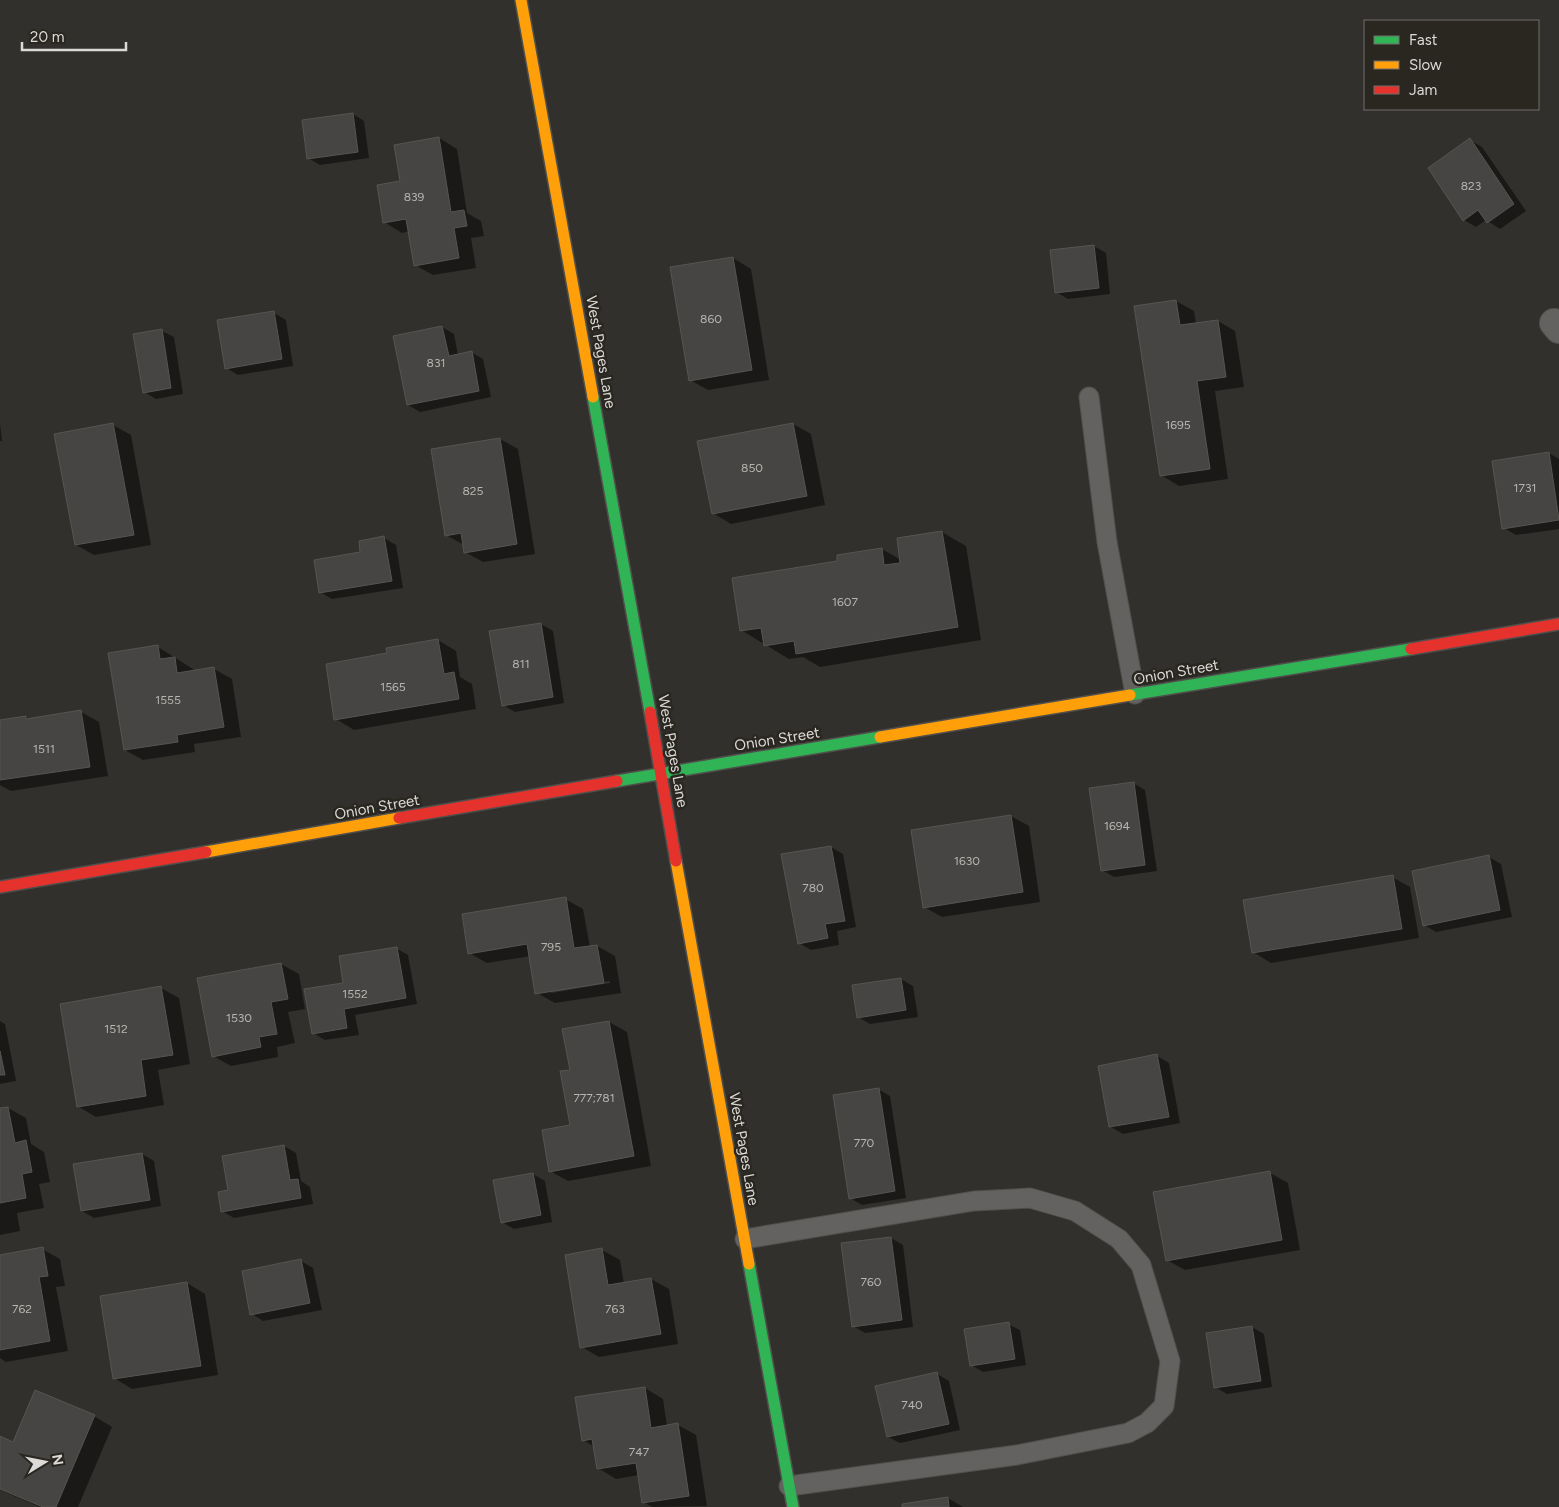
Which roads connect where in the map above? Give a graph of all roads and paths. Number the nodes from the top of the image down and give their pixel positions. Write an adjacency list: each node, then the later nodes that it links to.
1 (521, 0): 5 (street, West Pages Lane)
2 (1088, 397): 4 (lane)
3 (1559, 624): 4 (street, Onion Street)
4 (1135, 694): 5 (street, Onion Street)
5 (662, 773): 6 (street, Onion Street); 7 (street, West Pages Lane)
6 (0, 887)
7 (745, 1239): 8 (street, West Pages Lane); 8 (lane)
8 (789, 1486): 9 (street, West Pages Lane)
9 (793, 1507)

